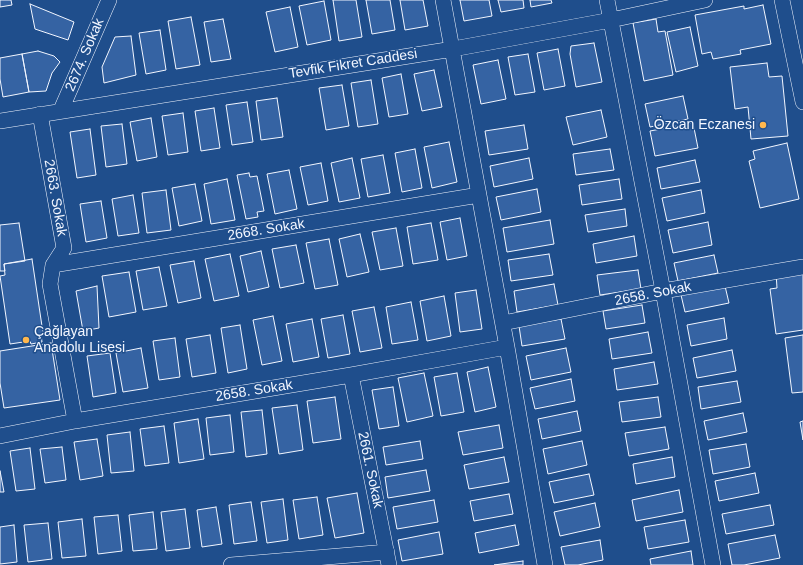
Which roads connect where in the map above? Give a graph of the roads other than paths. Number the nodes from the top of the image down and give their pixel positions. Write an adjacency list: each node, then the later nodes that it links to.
1 (109, 0): 9 (street, 2674. Sokak)
2 (443, 0): 7 (street)
3 (607, 0): 6 (street)
4 (705, 0): 6 (street, Tevfik Fikret Caddesi)
5 (782, 0): 8 (street)
6 (611, 20): 7 (street, Tevfik Fikret Caddesi); 15 (street)
7 (453, 48): 9 (street, Tevfik Fikret Caddesi); 12 (street)
8 (803, 102)
9 (61, 110): 10 (street, Tevfik Fikret Caddesi)
10 (40, 114): 11 (street, Tevfik Fikret Caddesi); 13 (street, 2663. Sokak)
11 (0, 121)
12 (479, 195): 13 (street, 2668. Sokak); 16 (street)
13 (53, 266): 19 (street, 2663. Sokak)
14 (803, 267): 15 (street, 2658. Sokak)
15 (663, 291): 16 (street, 2658. Sokak); 24 (street)
16 (503, 323): 17 (street)
17 (507, 347): 18 (street, 2658. Sokak); 23 (street)
18 (351, 376): 19 (street, 2658. Sokak); 21 (street, 2661. Sokak)
19 (74, 421): 20 (street, 2658. Sokak)
20 (0, 436)
21 (388, 558): 22 (street)
22 (231, 565)
23 (545, 565)
24 (713, 565)

